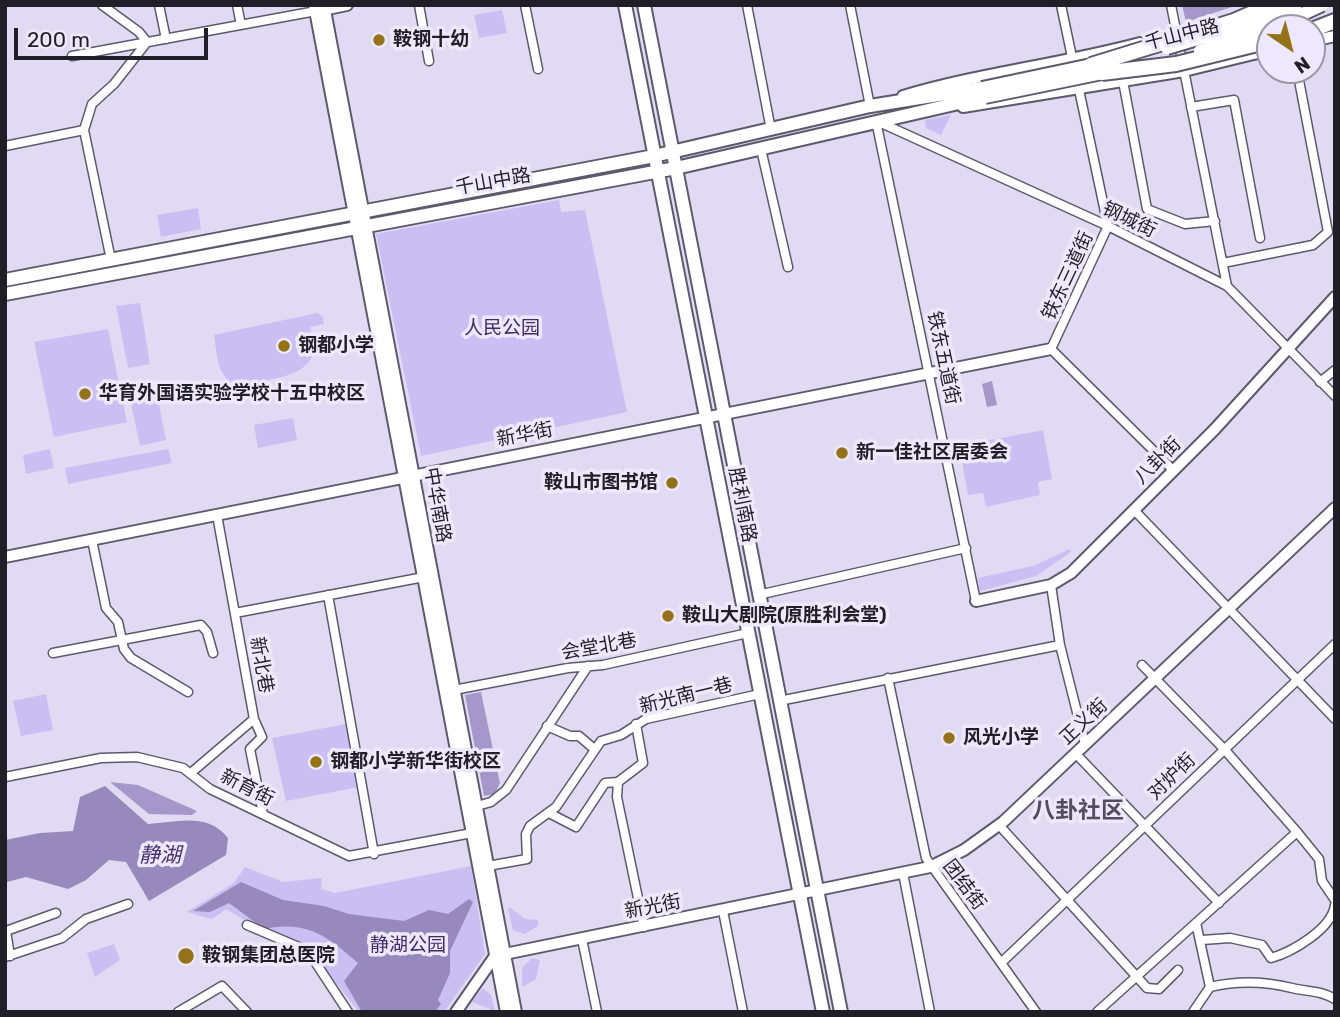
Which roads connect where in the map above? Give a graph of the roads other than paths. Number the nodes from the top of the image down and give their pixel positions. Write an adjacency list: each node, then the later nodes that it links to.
1 (102, 5): 23 (street)
2 (159, 5): 22 (street)
3 (237, 5): 19 (street)
4 (347, 5): 17 (street)
5 (419, 5): 28 (street)
6 (525, 5): 29 (street)
7 (625, 5): 44 (main road, 胜利南路)
8 (644, 5): 43 (main road, 胜利南路)
9 (747, 5): 40 (street)
10 (850, 5): 36 (street)
11 (1062, 5): 27 (street, 铁东三道街)
12 (1171, 5): 20 (street)
13 (1259, 5): 20 (street)
14 (1271, 5): 30 (highway, bridge)
15 (1296, 5): 30 (main road, 千山中路, bridge)
16 (1322, 5): 18 (main road, 千山中路, bridge)
17 (320, 8): 19 (street); 47 (street)
18 (1303, 14)
19 (241, 25): 22 (street)
20 (1176, 33): 27 (street); 31 (street)
21 (1256, 34): 30 (main road, 千山中路, bridge)
22 (166, 39): 23 (street)
23 (147, 42): 26 (street); 39 (street)
24 (1256, 44): 30 (highway, bridge)
25 (1256, 53): 31 (street)
26 (72, 56)
27 (1073, 60): 34 (street, 铁东三道街); 36 (street)
28 (429, 61)
29 (538, 69)
30 (1096, 69): 35 (main road, bridge)
31 (1184, 71): 32 (street); 37 (street)
32 (1123, 81): 34 (street); 48 (street)
33 (1300, 84): 52 (street)
34 (1079, 89): 38 (street); 49 (street, 铁东三道街)
35 (983, 92): 36 (main road, 千山中路); 38 (main road, 千山中路)
36 (870, 106): 40 (main road, 千山中路)
37 (1192, 107): 48 (street); 50 (street)
38 (876, 121): 42 (main road, 千山中路); 49 (street, 钢城街); 61 (street, 铁东五道街)
39 (84, 130): 41 (street); 51 (street)
40 (771, 130): 43 (main road, 千山中路)
41 (5, 146)
42 (761, 149): 45 (main road, 千山中路); 53 (street)
43 (672, 151): 44 (main road, 千山中路); 45 (main road, 胜利南路)
44 (654, 156): 46 (main road, 胜利南路); 47 (main road, 千山中路)
45 (676, 168): 46 (main road, 千山中路); 64 (main road, 胜利南路)
46 (658, 172): 47 (main road, 千山中路); 65 (main road, 胜利南路)
47 (358, 219): 51 (main road, 千山中路); 56 (main road, 千山中路); 67 (street)
48 (1215, 221): 52 (street)
49 (1108, 226): 55 (street, 钢城街); 58 (street, 铁东三道街)
50 (1260, 238)
51 (111, 260): 54 (main road, 千山中路)
52 (1223, 263): 55 (street)
53 (788, 267)
54 (5, 280)
55 (1227, 286): 59 (street, 钢城街)
56 (5, 294)
57 (1335, 297): 59 (street, 八卦街)
58 (1051, 349): 61 (street, 新华街); 66 (street, 铁东三道街)
59 (1290, 349): 62 (street, 钢城街); 66 (street, 八卦街)
60 (1335, 370): 62 (street)
61 (930, 372): 64 (street, 新华街); 72 (street, 铁东五道街)
62 (1320, 382): 63 (street, 钢城街)
63 (1335, 396)
64 (725, 414): 65 (street, 新华街); 77 (main road, 胜利南路)
65 (706, 418): 67 (street, 新华街); 81 (main road, 胜利南路)
66 (1173, 470): 69 (street, 八卦街)
67 (410, 476): 70 (street, 新华街); 74 (street); 92 (street, 中华南路)
68 (1335, 509): 79 (street, 正义街)
69 (1134, 510): 75 (street, 八卦街); 79 (street)
70 (217, 515): 71 (street, 新华街); 80 (street, 新北巷)
71 (92, 540): 73 (street, 新华街); 82 (street)
72 (966, 548): 77 (street); 78 (street, 铁东五道街)
73 (5, 557)
74 (424, 578): 76 (street); 113 (street)
75 (1051, 585): 78 (street, 八卦街); 84 (street)
76 (328, 595): 80 (street); 114 (street)
77 (758, 595): 95 (main road, 胜利南路)
78 (976, 601)
79 (1230, 609): 90 (street, 正义街); 91 (street)
80 (235, 613): 96 (street, 新北巷)
81 (748, 633): 88 (street, 会堂北巷); 94 (main road, 胜利南路)
82 (122, 640): 85 (street); 86 (street); 93 (street)
83 (1335, 644): 91 (street, 对炉街)
84 (1060, 645): 89 (street); 100 (street)
85 (53, 653)
86 (213, 653)
87 (1142, 665): 90 (street)
88 (588, 666): 92 (street, 会堂北巷); 99 (street)
89 (888, 678): 95 (street); 116 (street, 团结街)
90 (1157, 679): 100 (street, 正义街); 102 (street)
91 (1298, 680): 97 (street); 102 (street, 对炉街)
92 (454, 690): 107 (street, 中华南路)
93 (188, 692)
94 (760, 694): 98 (street, 新光南一巷); 119 (main road, 胜利南路)
95 (779, 701): 118 (main road, 胜利南路)
96 (254, 719): 104 (street); 109 (street, 新北巷)
97 (1335, 719)
98 (636, 724): 101 (street, 新光南一巷); 106 (street)
99 (548, 726): 101 (street); 107 (street)
100 (1085, 744): 103 (street, 正义街)
101 (593, 748): 108 (street)
102 (1224, 749): 111 (street, 对炉街); 112 (street)
103 (1076, 754): 110 (street, 正义街); 111 (street)
104 (192, 772): 105 (street, 新育街); 109 (street, 新育街)
105 (5, 777)
106 (618, 782): 108 (street); 128 (street)
107 (477, 806): 115 (street, 中华南路)
108 (550, 813): 115 (street)
109 (263, 814): 114 (street, 新育街)
110 (999, 825): 116 (street, 正义街); 120 (street)
111 (1144, 826): 120 (street, 对炉街); 121 (street)
112 (1297, 832): 121 (street); 122 (street)
113 (472, 833): 114 (street, 新育街); 131 (street)
114 (374, 854)
115 (488, 866): 131 (street, 中华南路)
116 (930, 867): 117 (street, 正义街); 133 (street, 团结街)
117 (903, 873): 118 (street, 正义街); 149 (street)
118 (818, 892): 119 (street, 新光街); 148 (main road, 胜利南路)
119 (801, 895): 124 (street, 新光街); 147 (main road, 胜利南路)
120 (1067, 900): 133 (street, 对炉街); 135 (street)
121 (1219, 903): 126 (street)
122 (1335, 903): 130 (street)
123 (128, 904): 132 (street)
124 (723, 911): 128 (street, 新光街); 146 (street)
125 (56, 913): 132 (street)
126 (1196, 923): 130 (street); 135 (street)
127 (247, 925): 141 (street)
128 (644, 927): 129 (street, 新光街)
129 (582, 939): 131 (street, 新光街); 145 (street)
130 (1202, 940): 136 (street)
131 (500, 955): 142 (street); 143 (street); 144 (street, 中华南路)
132 (7, 957)
133 (1002, 962): 150 (street, 团结街)
134 (1178, 970): 135 (street)
135 (1137, 977): 151 (street)
136 (1210, 986): 137 (street); 138 (street)
137 (1335, 999)
138 (1198, 1010)
139 (178, 1012): 140 (street)
140 (247, 1012)
141 (348, 1012)
142 (456, 1012)
143 (506, 1012)
144 (516, 1012)
145 (597, 1012)
146 (743, 1012)
147 (823, 1012)
148 (841, 1012)
149 (930, 1012)
150 (1036, 1012)
151 (1097, 1012)

